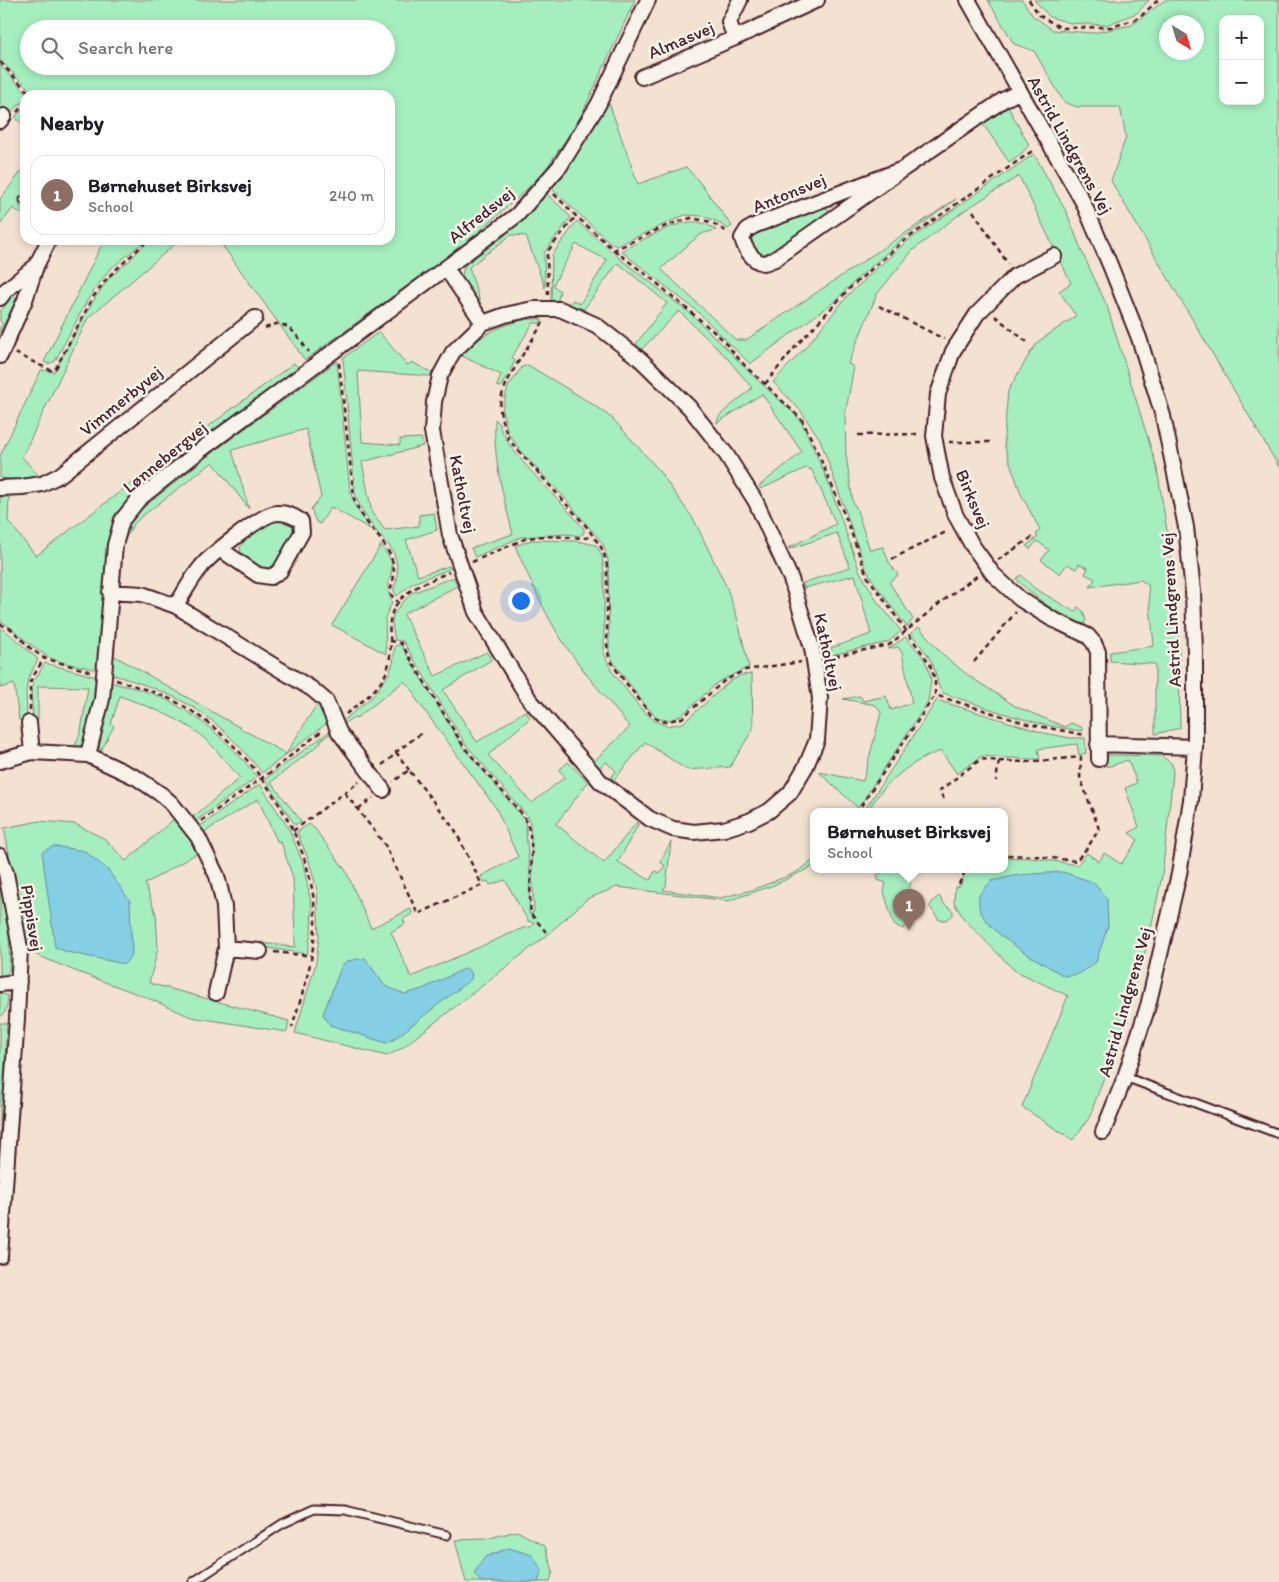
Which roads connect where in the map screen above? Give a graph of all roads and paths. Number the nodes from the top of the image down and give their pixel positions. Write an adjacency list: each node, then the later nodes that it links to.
1 (648, 0): 14 (street, Alfredsvej)
2 (740, 0): 7 (street, Almasvej)
3 (817, 0): 7 (street, Almasvej)
4 (968, 0): 11 (street, Astrid Lindgrens Vej)
5 (1029, 0): 6 (path)
6 (1158, 0)
7 (735, 38): 9 (street, Almasvej)
8 (0, 62): 10 (path)
9 (642, 77)
10 (26, 90)
11 (1019, 92): 13 (street, Antonsvej); 64 (street, Astrid Lindgrens Vej)
12 (1035, 149): 37 (path)
13 (903, 169): 17 (street, Antonsvej); 17 (street, Antonsvej)
14 (544, 184): 16 (path); 23 (street, Alfredsvej)
15 (973, 211): 24 (path)
16 (576, 216): 20 (path); 28 (path)
17 (742, 238): 20 (path)
18 (46, 245): 22 (street)
19 (143, 245): 34 (path)
20 (614, 250): 37 (path)
21 (1054, 256): 24 (street, Birksvej)
22 (36, 266): 25 (street); 34 (street)
23 (446, 268): 30 (street); 33 (street, Alfredsvej)
24 (1015, 276): 27 (street, Birksvej)
25 (0, 298)
26 (879, 306): 32 (path)
27 (985, 307): 31 (path); 32 (street, Birksvej)
28 (545, 309): 30 (street, Katholtvej); 43 (path); 57 (street, Katholtvej)
29 (255, 318): 35 (path); 41 (street, Vimmerbyvej)
30 (483, 323): 47 (street, Katholtvej)
31 (1027, 342)
32 (956, 346): 39 (street, Birksvej)
33 (333, 351): 35 (street, Alfredsvej); 50 (path)
34 (2, 352)
35 (318, 363): 36 (street, Alfredsvej)
36 (293, 382): 49 (street, Lønnebergvej)
37 (766, 384): 54 (path)
38 (858, 435): 39 (path)
39 (934, 438): 40 (path); 42 (street, Birksvej)
40 (994, 442)
41 (0, 488)
42 (961, 525): 46 (path); 48 (street, Birksvej)
43 (592, 534): 47 (path); 57 (path)
44 (1034, 536): 48 (path)
45 (220, 549): 45 (street); 52 (street)
46 (892, 559)
47 (461, 566): 50 (path); 57 (street, Katholtvej)
48 (988, 567): 51 (street, Birksvej); 54 (path)
49 (110, 592): 52 (street); 59 (street, Lønnebergvej)
50 (399, 602): 55 (path)
51 (1025, 602): 58 (path); 63 (street, Birksvej)
52 (176, 606): 61 (street)
53 (0, 624): 56 (path)
54 (907, 631): 57 (path); 60 (path)
55 (390, 641): 61 (path); 84 (path)
56 (44, 658): 59 (path); 62 (path)
57 (814, 661)
58 (974, 662)
59 (104, 676): 67 (street, Lønnebergvej); 72 (path)
60 (935, 695): 63 (path); 77 (path)
61 (335, 721): 72 (path); 74 (street)
62 (29, 723): 65 (street)
63 (1098, 740): 64 (street); 68 (street, Birksvej)
64 (1195, 747): 92 (street, Astrid Lindgrens Vej)
65 (32, 752): 67 (street); 69 (street)
66 (396, 752): 71 (path)
67 (88, 755): 79 (street)
68 (1099, 759)
69 (0, 761)
70 (1000, 761): 73 (path); 76 (path); 80 (path)
71 (409, 770): 74 (path); 78 (path)
72 (261, 778): 79 (path); 87 (path)
73 (996, 781)
74 (383, 790): 78 (path)
75 (344, 793): 78 (path)
76 (944, 799)
77 (861, 806)
78 (358, 809)
79 (192, 828): 85 (street)
80 (1008, 855)
81 (0, 856): 88 (street, Pippisvej)
82 (964, 873): 83 (path)
83 (959, 884)
84 (546, 932)
85 (226, 948): 86 (street); 90 (street)
86 (260, 950): 87 (path)
87 (312, 956): 91 (path)
88 (19, 982): 89 (street); 95 (street, Pippisvej)
89 (0, 984)
90 (216, 993)
91 (292, 1027)
92 (1125, 1078): 93 (street, Astrid Lindgrens Vej); 94 (lane)
93 (1102, 1132)
94 (1279, 1134)
95 (0, 1256)
96 (447, 1535): 97 (lane)
97 (193, 1582)

